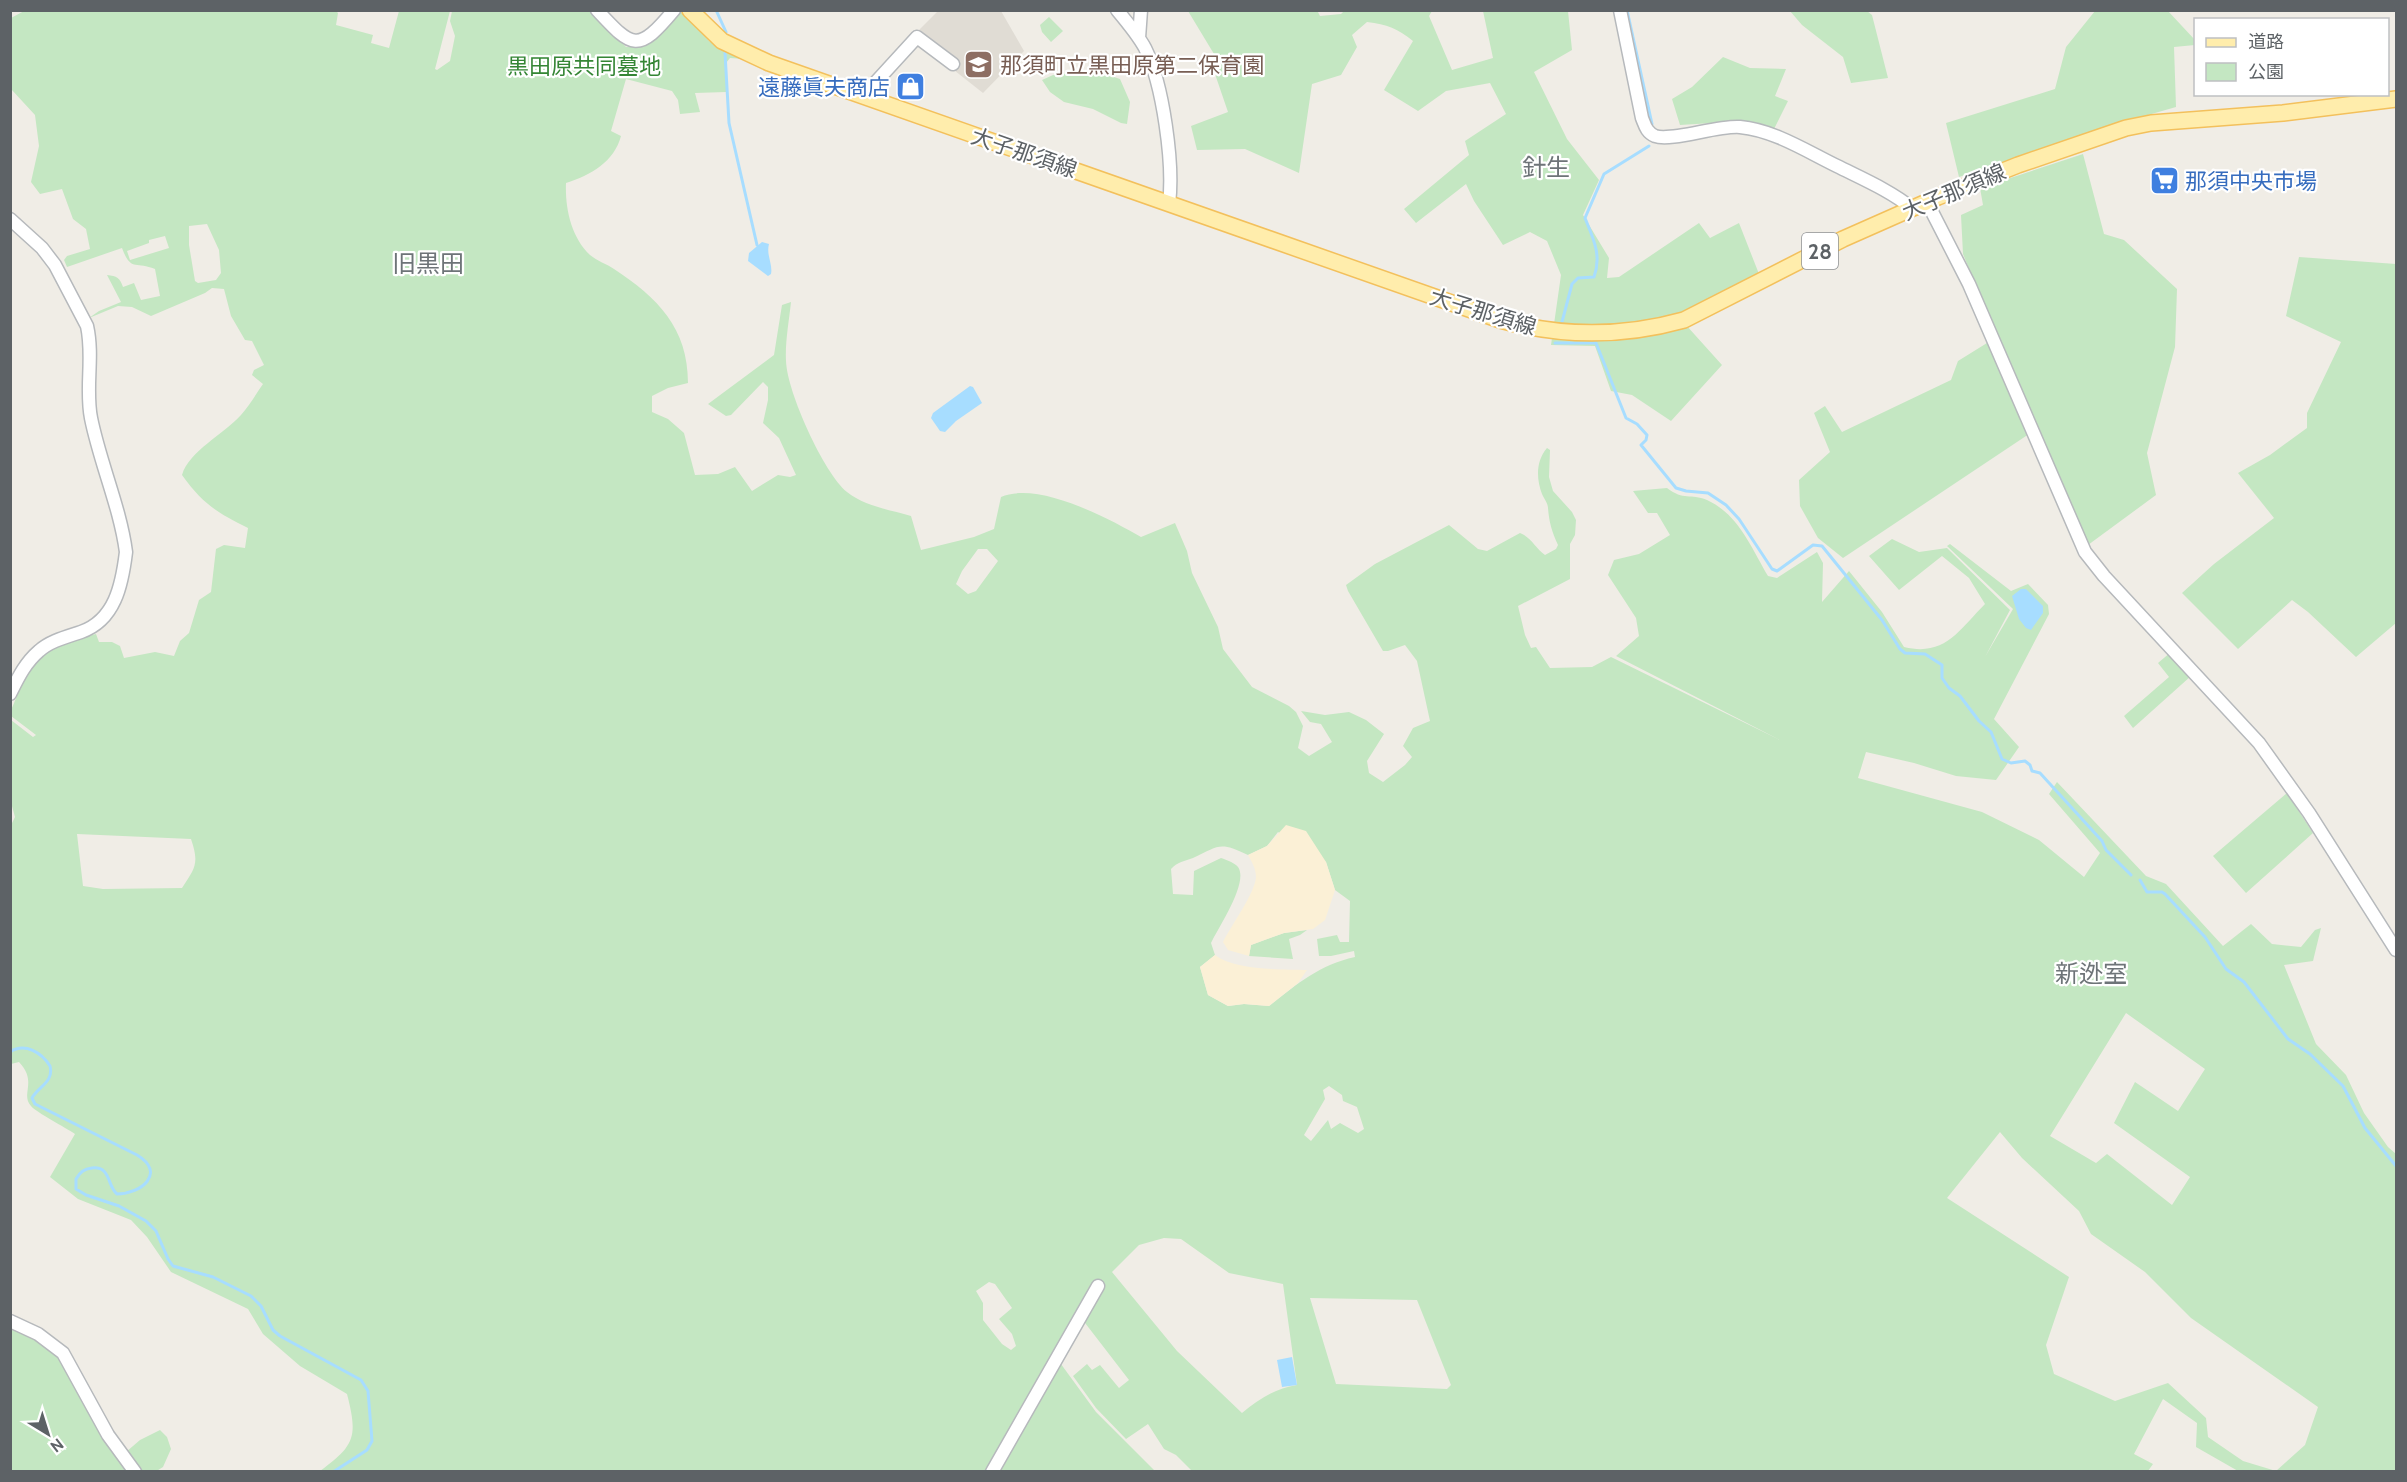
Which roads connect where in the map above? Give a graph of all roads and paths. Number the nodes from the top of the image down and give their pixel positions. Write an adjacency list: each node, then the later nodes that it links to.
1 (597, 10): 2 (street)
2 (675, 10)
3 (690, 10): 9 (main road, 大子那須線 / 28)
4 (1118, 10): 7 (street)
5 (1141, 10): 7 (street)
6 (1620, 10): 12 (street)
7 (1139, 38): 11 (street)
8 (954, 64): 9 (street)
9 (863, 96): 11 (main road, 大子那須線 / 28)
10 (2397, 99): 12 (main road, 大子那須線 / 28)
11 (1169, 204): 12 (main road, 大子那須線 / 28)
12 (1920, 205): 15 (street)
13 (10, 219): 14 (street)
14 (10, 694)
15 (2397, 950)
16 (1098, 1286): 19 (street)
17 (10, 1321): 18 (street)
18 (135, 1472)
19 (992, 1472)

